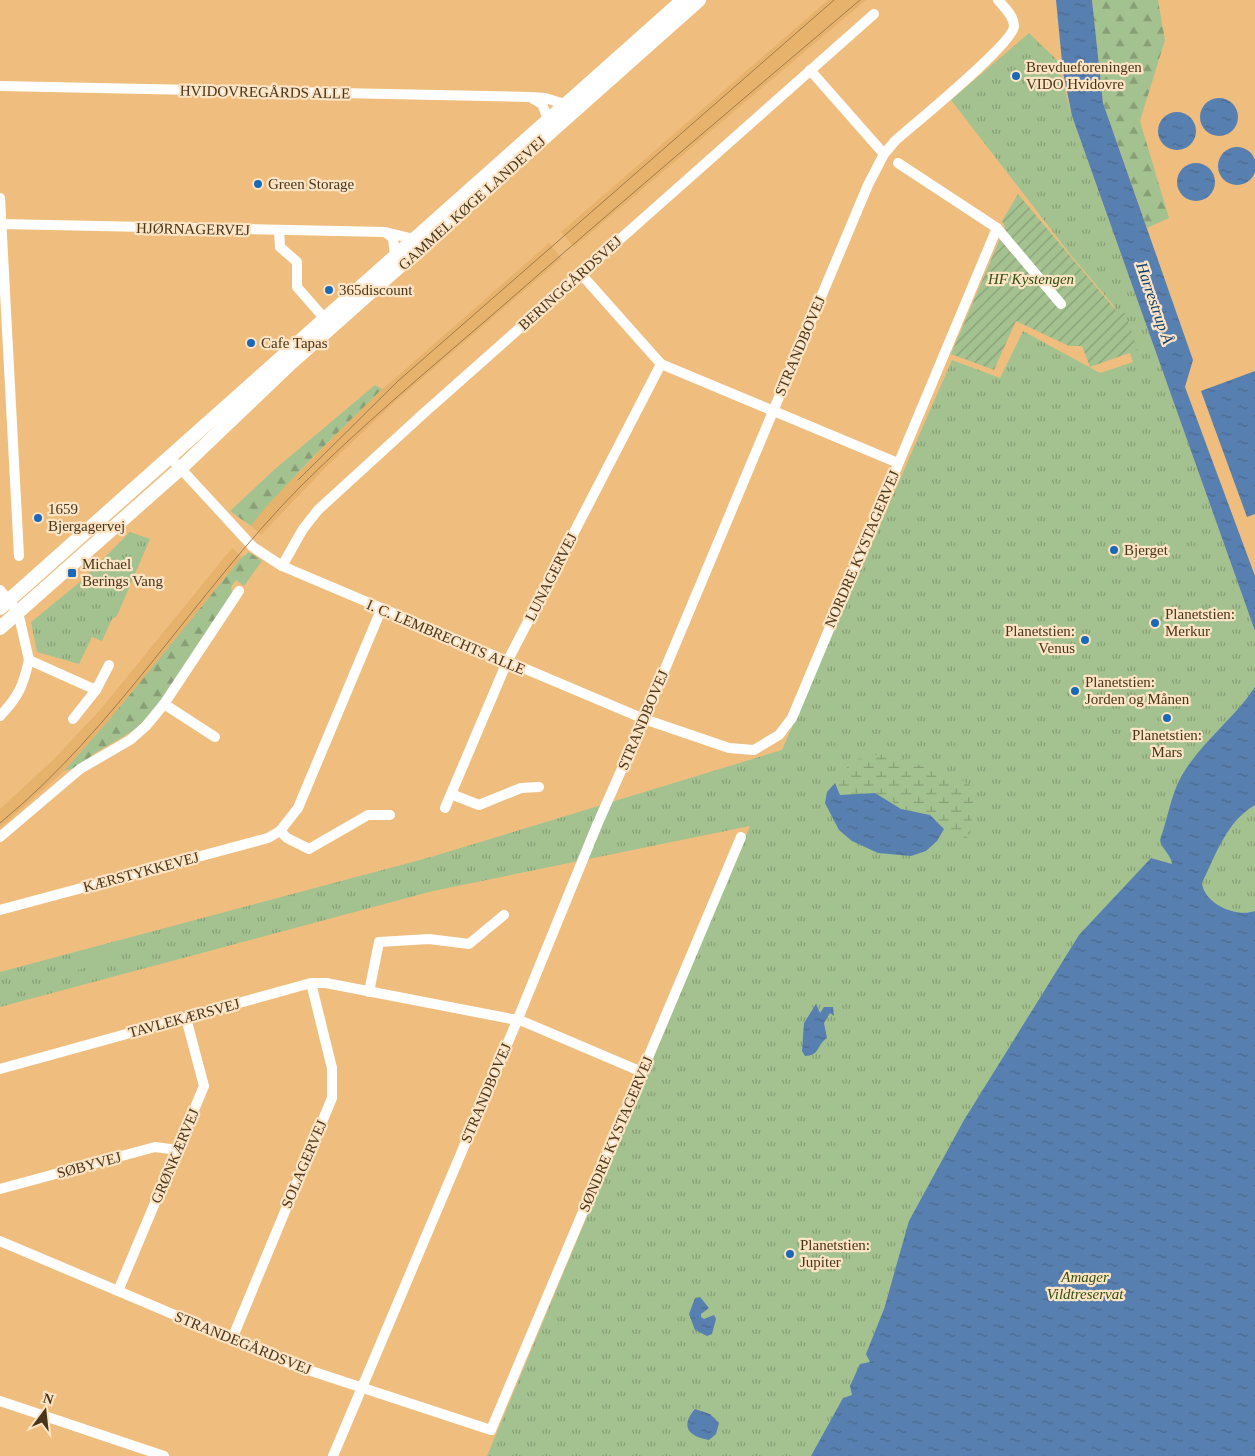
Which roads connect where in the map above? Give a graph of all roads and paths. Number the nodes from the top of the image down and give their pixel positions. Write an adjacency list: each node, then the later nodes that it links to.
1 (683, 0): 8 (main road, GAMMEL KØGE LANDEVEJ)
2 (700, 0): 26 (main road, GAMMEL KØGE LANDEVEJ)
3 (998, 0): 10 (street, STRANDBOVEJ)
4 (874, 14): 5 (street, BERINGGÅRDSVEJ)
5 (810, 70): 10 (street); 19 (street, BERINGGÅRDSVEJ)
6 (0, 86): 7 (street, HVIDOVREGÅRDS ALLE)
7 (530, 97): 8 (street, HVIDOVREGÅRDS ALLE); 9 (street)
8 (565, 104): 9 (main road, GAMMEL KØGE LANDEVEJ)
9 (548, 119): 17 (main road, GAMMEL KØGE LANDEVEJ)
10 (884, 154): 23 (street, STRANDBOVEJ)
11 (898, 163): 14 (street)
12 (0, 198): 13 (street)
13 (1, 224): 15 (street, HJØRNAGERVEJ); 27 (street)
14 (997, 228): 20 (street); 25 (street, NORDRE KYSTAGERVEJ)
15 (280, 231): 16 (street, HJØRNAGERVEJ); 21 (street)
16 (385, 232): 17 (street, HJØRNAGERVEJ); 18 (street)
17 (414, 239): 18 (main road, GAMMEL KØGE LANDEVEJ)
18 (395, 256): 21 (main road, GAMMEL KØGE LANDEVEJ)
19 (580, 274): 22 (street); 28 (street, BERINGGÅRDSVEJ)
20 (1061, 304)
21 (325, 319): 24 (main road, GAMMEL KØGE LANDEVEJ)
22 (661, 364): 23 (street); 35 (street, LUNAGERVEJ)
23 (773, 410): 25 (street); 41 (street, STRANDBOVEJ)
24 (170, 457): 26 (street, I. C. LEMBRECHTS ALLE); 30 (main road, GAMMEL KØGE LANDEVEJ)
25 (898, 463): 41 (street, NORDRE KYSTAGERVEJ)
26 (181, 468): 28 (street, I. C. LEMBRECHTS ALLE); 32 (main road, GAMMEL KØGE LANDEVEJ)
27 (19, 556)
28 (282, 566): 31 (street, I. C. LEMBRECHTS ALLE)
29 (239, 591): 38 (street)
30 (3, 599): 32 (street)
31 (381, 610): 35 (street, I. C. LEMBRECHTS ALLE); 47 (street, KÆRSTYKKEVEJ)
32 (18, 612): 33 (main road, GAMMEL KØGE LANDEVEJ); 34 (street)
33 (0, 628)
34 (29, 660): 37 (street); 39 (street)
35 (507, 662): 41 (street, I. C. LEMBRECHTS ALLE); 44 (street, LUNAGERVEJ)
36 (109, 665): 37 (street)
37 (96, 690): 40 (street)
38 (164, 704): 42 (street); 48 (street)
39 (0, 716)
40 (73, 719)
41 (644, 719): 55 (street, STRANDBOVEJ)
42 (215, 737)
43 (539, 786): 44 (street)
44 (451, 794): 45 (street, LUNAGERVEJ)
45 (445, 808)
46 (390, 815): 47 (street)
47 (280, 831): 50 (street, KÆRSTYKKEVEJ)
48 (0, 837)
49 (741, 837): 57 (street, SØNDRE KYSTAGERVEJ)
50 (0, 910)
51 (504, 915): 53 (street)
52 (311, 983): 53 (street, TAVLEKÆRSVEJ); 54 (street, TAVLEKÆRSVEJ); 62 (street, SOLAGERVEJ)
53 (369, 992): 55 (street, TAVLEKÆRSVEJ)
54 (186, 1018): 56 (street, TAVLEKÆRSVEJ); 58 (street, GRØNKÆRVEJ)
55 (517, 1020): 57 (street, TAVLEKÆRSVEJ); 63 (street, STRANDBOVEJ)
56 (0, 1068)
57 (642, 1072): 65 (street, SØNDRE KYSTAGERVEJ)
58 (178, 1150): 59 (street, SØBYVEJ); 61 (street, GRØNKÆRVEJ)
59 (0, 1189)
60 (0, 1241): 61 (street, STRANDEGÅRDSVEJ)
61 (118, 1291): 62 (street, STRANDEGÅRDSVEJ)
62 (232, 1339): 63 (street, STRANDEGÅRDSVEJ)
63 (362, 1388): 65 (street, STRANDEGÅRDSVEJ); 67 (street, STRANDBOVEJ)
64 (0, 1401): 66 (street)
65 (490, 1430)
66 (164, 1456)
67 (333, 1456)

